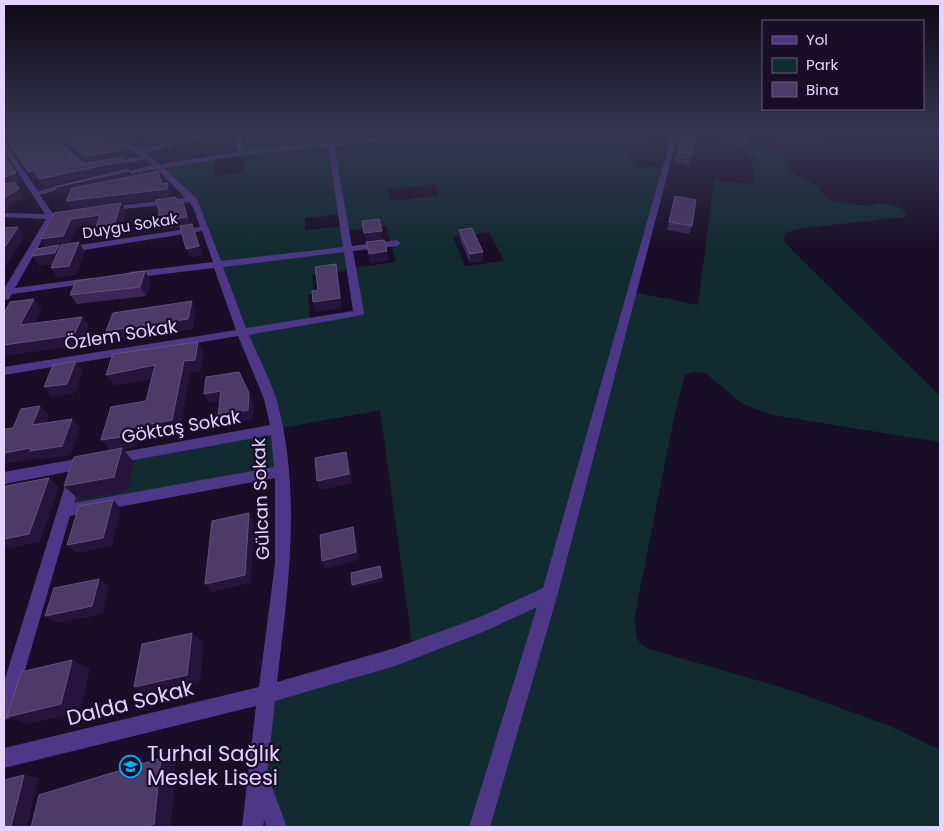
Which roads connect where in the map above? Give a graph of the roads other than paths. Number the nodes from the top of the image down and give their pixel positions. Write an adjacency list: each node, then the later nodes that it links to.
1 (18, 173): 11 (street)
2 (118, 173): 7 (street)
3 (144, 173): 8 (street)
4 (164, 173): 12 (street, Gülcan Sokak)
5 (336, 173): 19 (street)
6 (665, 173): 34 (street)
7 (101, 178)
8 (138, 180)
9 (82, 183): 11 (street)
10 (70, 195): 11 (street)
11 (38, 197): 16 (street)
12 (192, 199): 13 (street); 17 (street, Gülcan Sokak)
13 (98, 211)
14 (79, 213): 16 (street)
15 (4, 215): 16 (street)
16 (51, 217): 22 (street)
17 (205, 228): 20 (street, Duygu Sokak); 23 (street, Gülcan Sokak)
18 (397, 243): 19 (street)
19 (349, 249): 23 (street); 27 (street, Özlem Sokak)
20 (58, 251)
21 (38, 254): 22 (street)
22 (28, 256): 26 (street)
23 (217, 264): 24 (street); 27 (street, Gülcan Sokak)
24 (122, 276)
25 (103, 279): 26 (street)
26 (5, 294)
27 (243, 334): 28 (street, Özlem Sokak); 29 (street, Gülcan Sokak)
28 (4, 371)
29 (277, 429): 30 (street, Göktaş Sokak); 31 (street, Gülcan Sokak)
30 (78, 465): 32 (street, Göktaş Sokak); 33 (street)
31 (281, 471): 33 (street); 35 (street, Gülcan Sokak)
32 (4, 478)
33 (64, 511): 36 (street)
34 (550, 593): 35 (street, Dalda Sokak); 41 (street)
35 (267, 694): 37 (street, Dalda Sokak); 38 (street, Gülcan Sokak)
36 (4, 711)
37 (4, 758)
38 (257, 774): 39 (street, Gülcan Sokak); 40 (street)
39 (253, 827)
40 (277, 827)
41 (480, 827)

